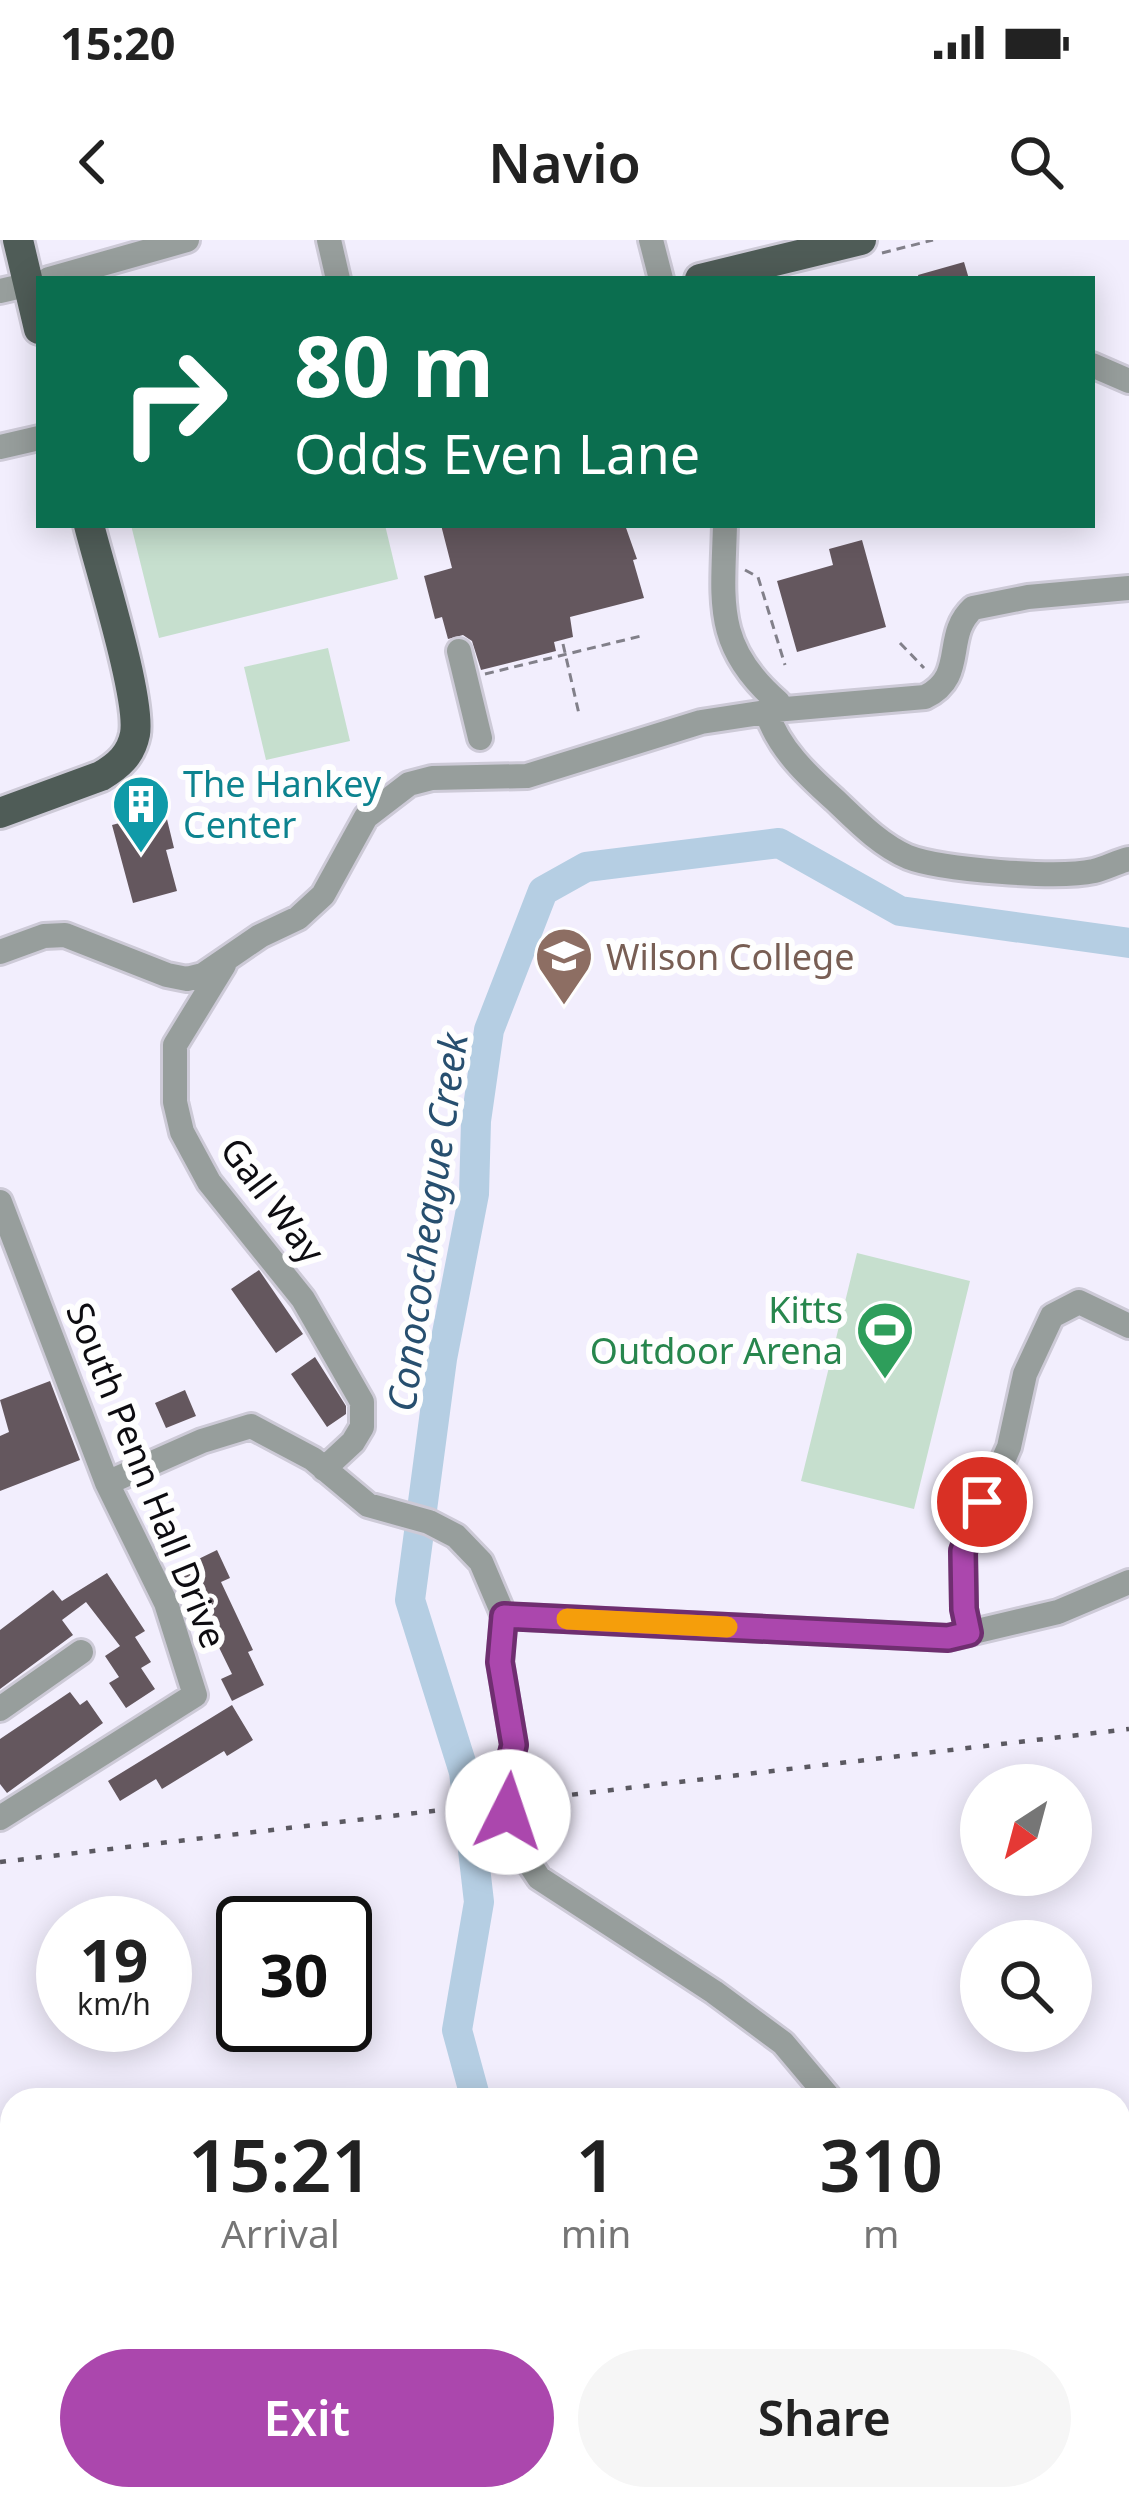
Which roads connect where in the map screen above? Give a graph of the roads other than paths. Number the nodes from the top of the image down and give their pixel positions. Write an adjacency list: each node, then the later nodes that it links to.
1 (18, 240): 10 (main road)
2 (187, 240): 6 (street)
3 (329, 240): 7 (street)
4 (651, 240): 8 (street)
5 (861, 240): 9 (main road)
6 (58, 276)
7 (337, 276)
8 (660, 276)
9 (712, 276)
10 (29, 284): 11 (main road)
11 (36, 316)
12 (1095, 366): 13 (street)
13 (1129, 381)
14 (36, 439): 15 (street)
15 (0, 448)
16 (90, 528): 22 (main road)
17 (725, 528): 20 (street)
18 (1129, 587): 20 (street, Gall Way)
19 (459, 651): 21 (street)
20 (777, 708): 23 (street); 25 (street, Gall Way)
21 (480, 738)
22 (0, 813)
23 (1129, 859)
24 (0, 952): 25 (street)
25 (228, 958): 28 (street, Gall Way)
26 (0, 1202): 29 (street, South Penn Hall Drive)
27 (1129, 1325): 32 (street)
28 (325, 1469): 29 (street); 31 (street)
29 (107, 1483): 35 (street, South Penn Hall Drive)
30 (1129, 1582): 32 (street)
31 (504, 1616): 32 (street); 36 (street)
32 (969, 1633)
33 (81, 1652): 34 (street)
34 (0, 1708)
35 (0, 1818)
36 (821, 2088)

